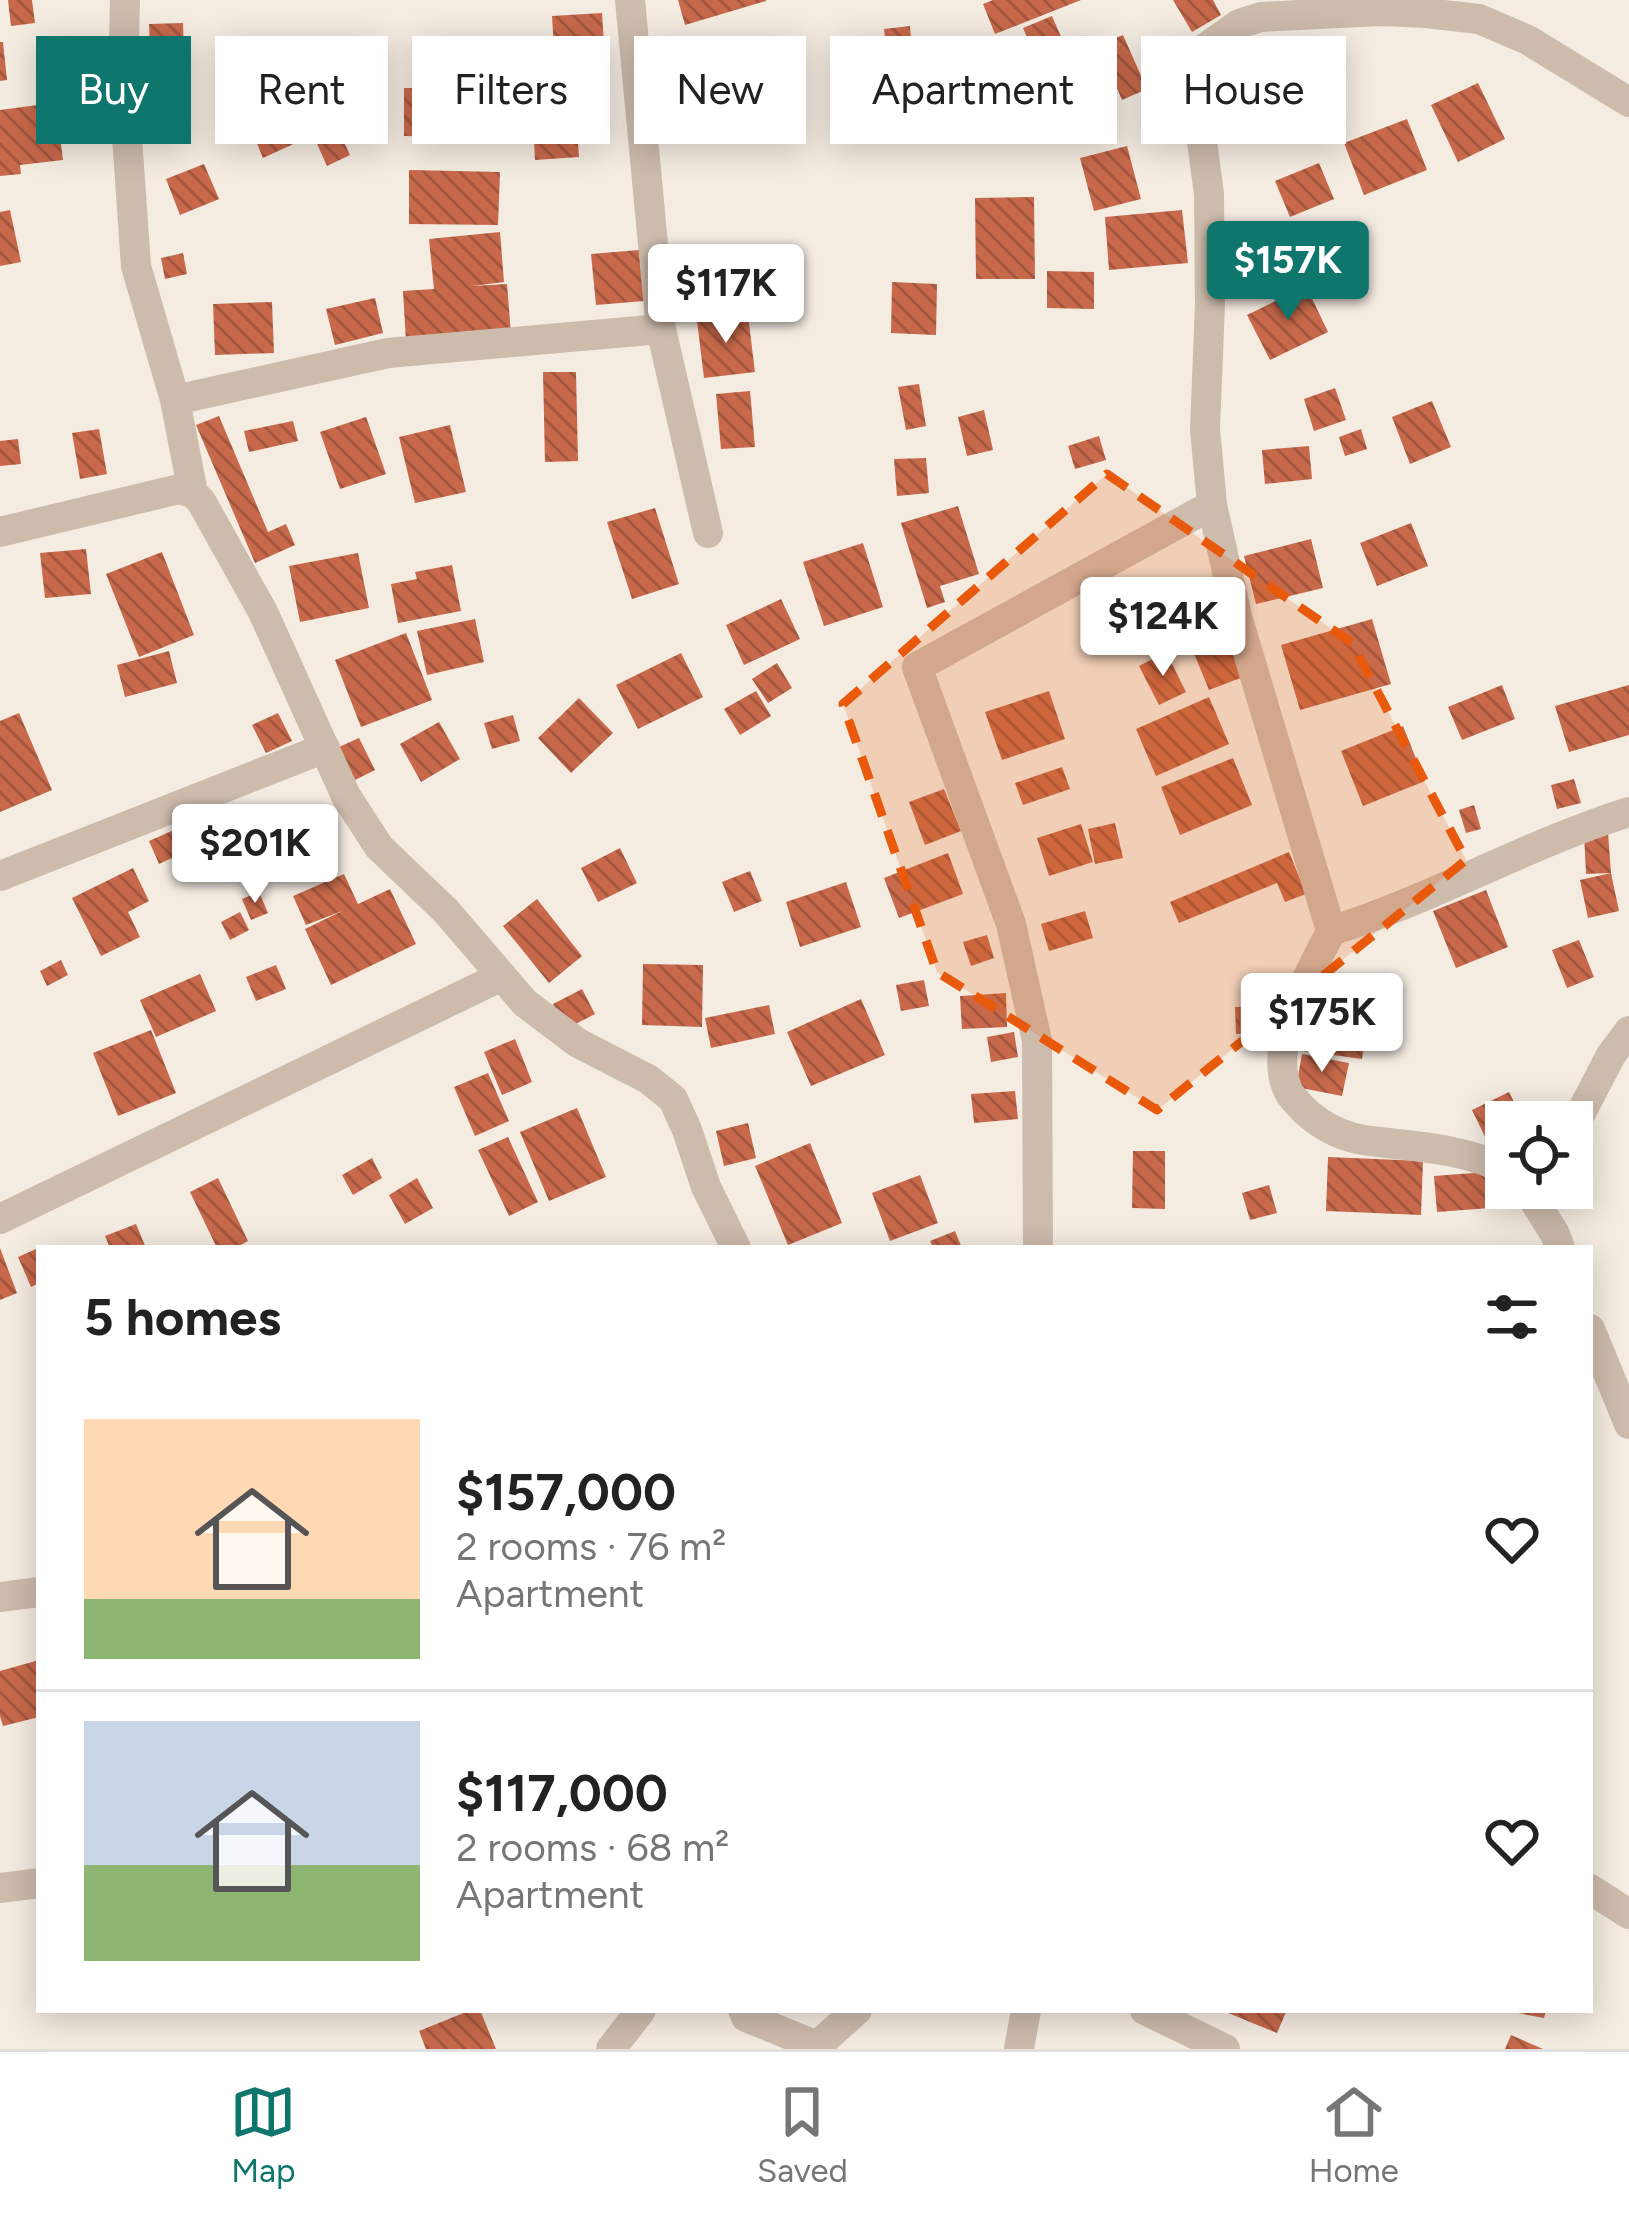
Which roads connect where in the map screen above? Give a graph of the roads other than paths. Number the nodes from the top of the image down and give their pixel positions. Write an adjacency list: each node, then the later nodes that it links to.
1 (125, 0): 5 (street)
2 (630, 0): 4 (street)
3 (1629, 102): 7 (street)
4 (661, 329): 5 (street); 9 (street)
5 (175, 400): 6 (street)
6 (193, 493): 8 (street); 10 (street)
7 (1212, 505): 13 (street); 22 (street)
8 (0, 532)
9 (708, 533)
10 (325, 748): 12 (street); 14 (street)
11 (1629, 812): 13 (street)
12 (0, 876)
13 (1331, 931): 17 (street)
14 (502, 976): 19 (street); 21 (street)
15 (1629, 1031): 16 (street)
16 (1587, 1101)
17 (1485, 1161)
18 (1540, 1209): 20 (street)
19 (0, 1219)
20 (1551, 1244)
21 (735, 1245)
22 (1038, 1245)
23 (1593, 1336): 24 (street)
24 (1629, 1424)
25 (36, 1592): 26 (street)
26 (0, 1597)
27 (36, 1883): 28 (street)
28 (0, 1888)
29 (1593, 1891): 30 (street)
30 (1629, 1915)
31 (639, 2013): 36 (street)
32 (744, 2013): 33 (street)
33 (853, 2013)
34 (1025, 2013): 37 (street)
35 (1151, 2013): 38 (street)
36 (611, 2049)
37 (1018, 2049)
38 (1225, 2049)

